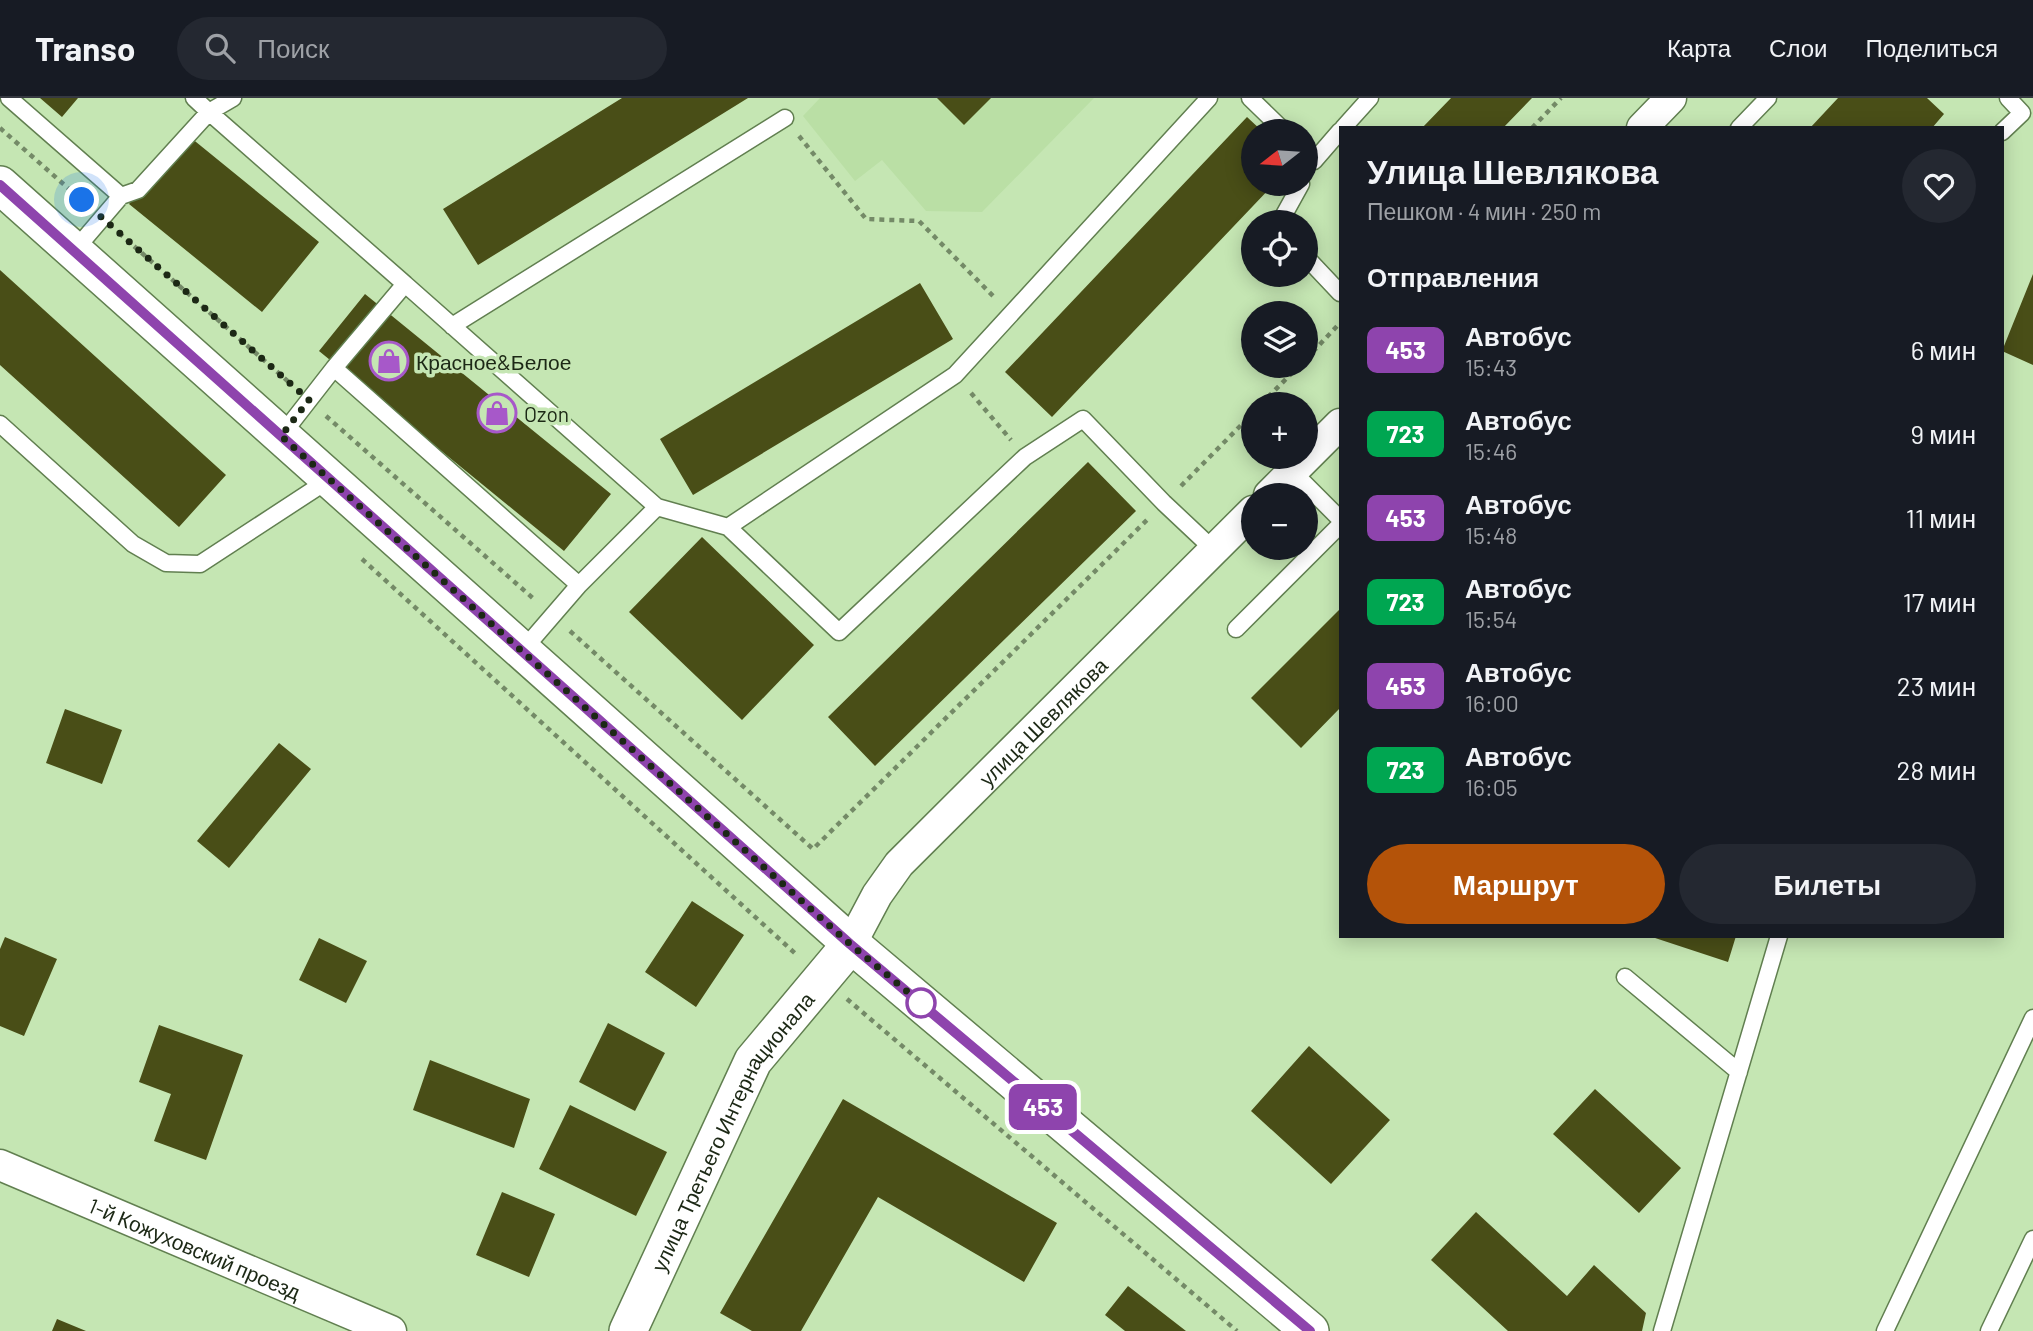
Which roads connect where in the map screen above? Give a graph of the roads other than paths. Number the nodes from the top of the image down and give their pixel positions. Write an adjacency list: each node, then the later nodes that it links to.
1 (9, 98): 20 (lane)
2 (194, 98): 10 (lane)
3 (233, 98): 10 (lane)
4 (1209, 98): 37 (lane)
5 (1250, 98): 12 (lane)
6 (1370, 98): 13 (lane)
7 (1671, 98): 14 (street)
8 (1768, 98): 15 (lane)
9 (2008, 98): 16 (lane)
10 (209, 112): 20 (lane); 23 (lane)
11 (785, 118): 25 (lane)
12 (1272, 119)
13 (1345, 126)
14 (1644, 126)
15 (1741, 126)
16 (2004, 130)
17 (1339, 132): 18 (lane)
18 (1318, 150)
19 (0, 185): 21 (street)
20 (121, 196): 21 (lane)
21 (74, 251): 29 (street)
22 (1318, 270): 24 (lane)
23 (405, 284): 25 (lane); 26 (lane)
24 (1339, 292)
25 (452, 326): 33 (lane)
26 (334, 368): 29 (lane); 39 (lane)
27 (0, 424): 31 (lane)
28 (1339, 425): 30 (street)
29 (281, 436): 31 (street)
30 (1293, 472): 32 (street); 34 (lane)
31 (330, 479): 41 (street)
32 (1282, 483)
33 (656, 507): 37 (lane); 39 (lane)
34 (1339, 518)
35 (1241, 523): 38 (street, улица Шевлякова)
36 (1339, 526): 40 (lane)
37 (728, 527): 38 (lane)
38 (1214, 550): 43 (street, улица Шевлякова)
39 (579, 585): 41 (lane)
40 (1236, 629)
41 (522, 651): 43 (street)
42 (1778, 938): 46 (lane)
43 (850, 944): 50 (street, улица Третьего Интернационала); 51 (street)
44 (1625, 976): 46 (lane)
45 (2033, 1018): 53 (lane)
46 (1739, 1072): 52 (lane)
47 (0, 1165): 49 (street, 1-й Кожуховский проезд)
48 (2033, 1239): 54 (lane)
49 (391, 1331)
50 (628, 1331)
51 (1310, 1331)
52 (1662, 1331)
53 (1885, 1331)
54 (1989, 1331)

